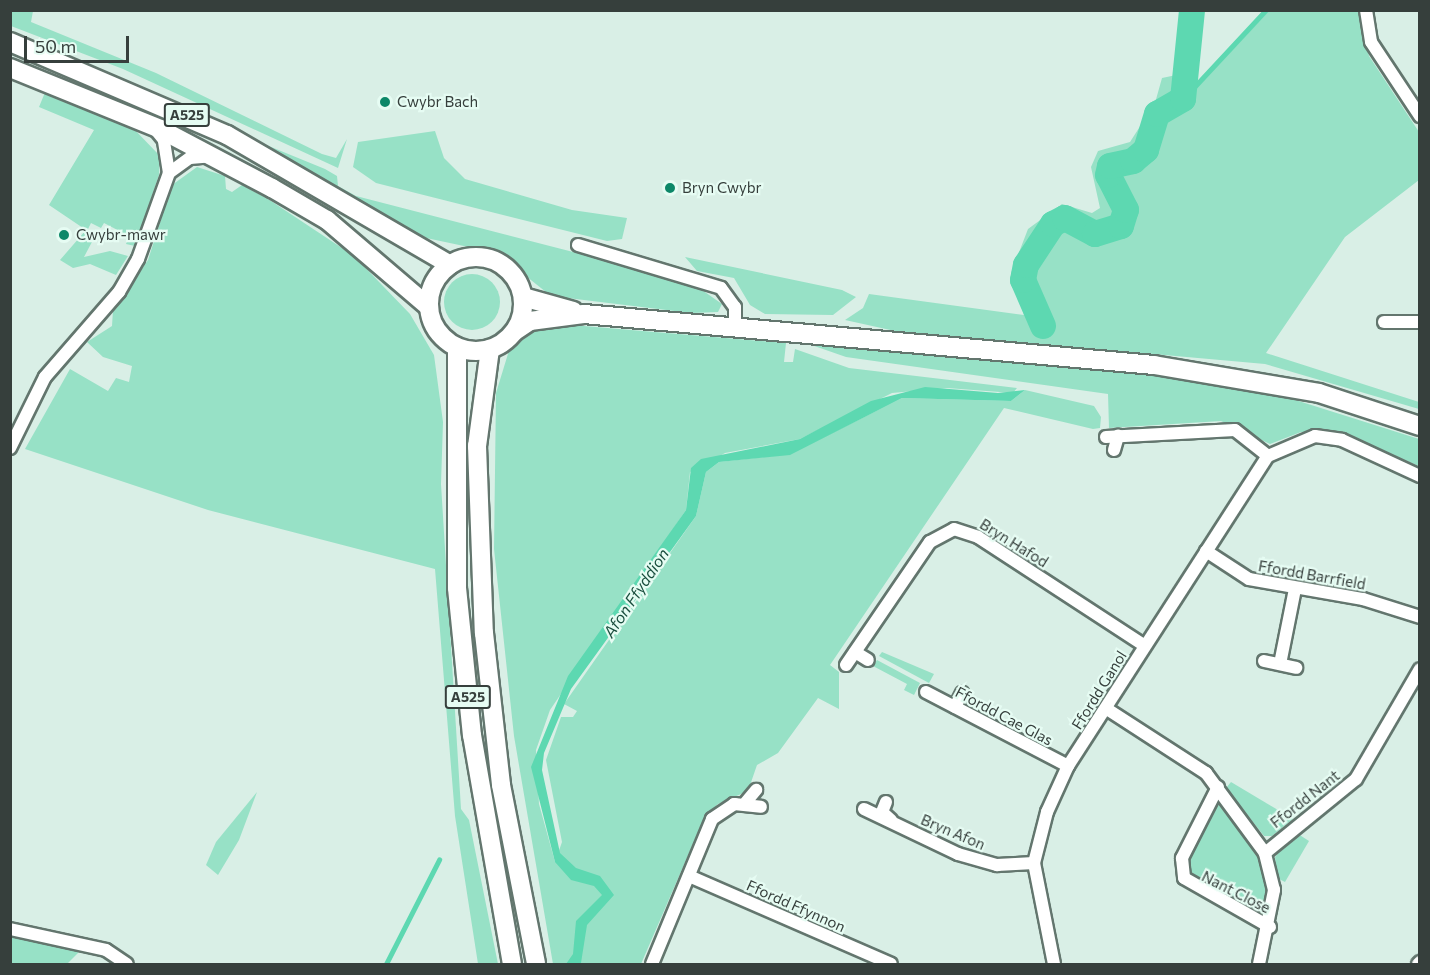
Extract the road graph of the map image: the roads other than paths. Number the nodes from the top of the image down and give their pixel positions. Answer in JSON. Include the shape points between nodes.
{"nodes":[{"id":1,"x":1366,"y":10,"type":"edge"},
{"id":2,"x":10,"y":42,"type":"edge"},
{"id":3,"x":10,"y":68,"type":"edge"},
{"id":4,"x":1419,"y":116,"type":"edge"},
{"id":5,"x":152,"y":125,"type":"junction"},
{"id":6,"x":213,"y":156,"type":"junction"},
{"id":7,"x":169,"y":173,"type":"junction"},
{"id":8,"x":578,"y":245,"type":"dead end"},
{"id":9,"x":450,"y":265,"type":"junction"},
{"id":10,"x":523,"y":297,"type":"junction"},
{"id":11,"x":429,"y":307,"type":"junction"},
{"id":12,"x":584,"y":315,"type":"junction"},
{"id":13,"x":1384,"y":322,"type":"dead end"},
{"id":14,"x":1419,"y":322,"type":"edge"},
{"id":15,"x":735,"y":327,"type":"junction"},
{"id":16,"x":515,"y":331,"type":"junction"},
{"id":17,"x":457,"y":347,"type":"junction"},
{"id":18,"x":490,"y":349,"type":"junction"},
{"id":19,"x":1419,"y":426,"type":"edge"},
{"id":20,"x":10,"y":448,"type":"edge"},
{"id":21,"x":1114,"y":450,"type":"dead end"},
{"id":22,"x":1268,"y":456,"type":"junction"},
{"id":23,"x":1419,"y":476,"type":"edge"},
{"id":24,"x":1206,"y":551,"type":"junction"},
{"id":25,"x":1295,"y":589,"type":"junction"},
{"id":26,"x":1419,"y":617,"type":"edge"},
{"id":27,"x":1145,"y":646,"type":"junction"},
{"id":28,"x":855,"y":652,"type":"junction"},
{"id":29,"x":868,"y":660,"type":"dead end"},
{"id":30,"x":1264,"y":661,"type":"dead end"},
{"id":31,"x":1280,"y":664,"type":"junction"},
{"id":32,"x":846,"y":665,"type":"dead end"},
{"id":33,"x":1296,"y":668,"type":"dead end"},
{"id":34,"x":1419,"y":669,"type":"edge"},
{"id":35,"x":926,"y":692,"type":"dead end"},
{"id":36,"x":962,"y":693,"type":"dead end"},
{"id":37,"x":956,"y":706,"type":"junction"},
{"id":38,"x":1107,"y":709,"type":"junction"},
{"id":39,"x":1068,"y":766,"type":"junction"},
{"id":40,"x":1218,"y":788,"type":"junction"},
{"id":41,"x":756,"y":790,"type":"dead end"},
{"id":42,"x":746,"y":802,"type":"junction"},
{"id":43,"x":886,"y":802,"type":"dead end"},
{"id":44,"x":761,"y":807,"type":"dead end"},
{"id":45,"x":864,"y":809,"type":"dead end"},
{"id":46,"x":894,"y":823,"type":"junction"},
{"id":47,"x":1264,"y":853,"type":"junction"},
{"id":48,"x":1034,"y":863,"type":"junction"},
{"id":49,"x":689,"y":876,"type":"junction"},
{"id":50,"x":1270,"y":927,"type":"junction"},
{"id":51,"x":10,"y":929,"type":"edge"},
{"id":52,"x":127,"y":964,"type":"edge"},
{"id":53,"x":512,"y":964,"type":"edge"},
{"id":54,"x":536,"y":964,"type":"edge"},
{"id":55,"x":652,"y":964,"type":"edge"},
{"id":56,"x":891,"y":964,"type":"edge"},
{"id":57,"x":1054,"y":964,"type":"edge"},
{"id":58,"x":1259,"y":964,"type":"edge"}],
"edges":[{"from":1,"to":4,"type":"street","via":[[1371,42]]},
{"from":2,"to":9,"type":"main road","number":"A525","via":[[227,135]]},
{"from":3,"to":5,"type":"main road","number":"A525"},
{"from":5,"to":6,"type":"main road","number":"A525"},
{"from":5,"to":7,"type":"street","via":[[164,140]]},
{"from":6,"to":7,"type":"street","via":[[190,158]]},
{"from":6,"to":11,"type":"main road","number":"A525","via":[[327,220]]},
{"from":7,"to":20,"type":"street","via":[[138,259],[119,292],[45,376]]},
{"from":8,"to":15,"type":"street","via":[[721,288],[735,307]]},
{"from":9,"to":10,"type":"main road","via":[[487,258],[502,264]]},
{"from":9,"to":11,"type":"main road","via":[[431,290]]},
{"from":10,"to":12,"type":"main road"},
{"from":10,"to":16,"type":"main road"},
{"from":11,"to":17,"type":"main road","via":[[436,328]]},
{"from":12,"to":15,"type":"main road"},
{"from":12,"to":16,"type":"main road","via":[[530,321]]},
{"from":13,"to":14,"type":"street"},
{"from":15,"to":19,"type":"main road","via":[[1246,378],[1319,393]]},
{"from":16,"to":18,"type":"main road"},
{"from":17,"to":18,"type":"main road"},
{"from":17,"to":53,"type":"main road","number":"A525","via":[[457,588],[472,735]]},
{"from":18,"to":54,"type":"main road","number":"A525","via":[[477,446],[484,633],[501,785]]},
{"from":21,"to":22,"type":"street","via":[[1112,436],[1235,430]]},
{"from":22,"to":23,"type":"street","via":[[1315,436],[1342,440]]},
{"from":22,"to":24,"type":"street","name":"Ffordd Ganol"},
{"from":24,"to":25,"type":"street","name":"Ffordd Barrfield","via":[[1249,579]]},
{"from":24,"to":27,"type":"street","name":"Ffordd Ganol"},
{"from":25,"to":26,"type":"street","name":"Ffordd Barrfield","via":[[1363,598]]},
{"from":25,"to":31,"type":"street"},
{"from":27,"to":28,"type":"street","name":"Bryn Hafod","via":[[998,550],[954,529],[930,542]]},
{"from":27,"to":38,"type":"street","name":"Ffordd Ganol"},
{"from":28,"to":29,"type":"street"},
{"from":28,"to":32,"type":"street","name":"Bryn Hafod"},
{"from":30,"to":31,"type":"street"},
{"from":31,"to":33,"type":"street"},
{"from":34,"to":47,"type":"street","name":"Ffordd Nant","via":[[1356,778]]},
{"from":35,"to":37,"type":"street","name":"Ffordd Cae Glas"},
{"from":36,"to":37,"type":"street"},
{"from":37,"to":39,"type":"street","name":"Ffordd Cae Glas"},
{"from":38,"to":39,"type":"street","name":"Ffordd Ganol"},
{"from":38,"to":40,"type":"street","via":[[1191,762]]},
{"from":39,"to":48,"type":"street","name":"Ffordd Ganol","via":[[1047,812]]},
{"from":40,"to":47,"type":"street"},
{"from":40,"to":50,"type":"street","name":"Nant Close","via":[[1182,858],[1184,878]]},
{"from":41,"to":42,"type":"street"},
{"from":42,"to":44,"type":"street"},
{"from":42,"to":49,"type":"street","via":[[712,819]]},
{"from":43,"to":46,"type":"street","via":[[882,812]]},
{"from":45,"to":46,"type":"street","name":"Bryn Afon"},
{"from":46,"to":48,"type":"street","name":"Bryn Afon","via":[[997,865]]},
{"from":47,"to":50,"type":"street","via":[[1274,890]]},
{"from":48,"to":57,"type":"street","name":"Ffordd Ganol"},
{"from":49,"to":55,"type":"street"},
{"from":49,"to":56,"type":"street","name":"Ffordd Ffynnon"},
{"from":50,"to":58,"type":"street"},
{"from":51,"to":52,"type":"street","via":[[106,950]]}]}
